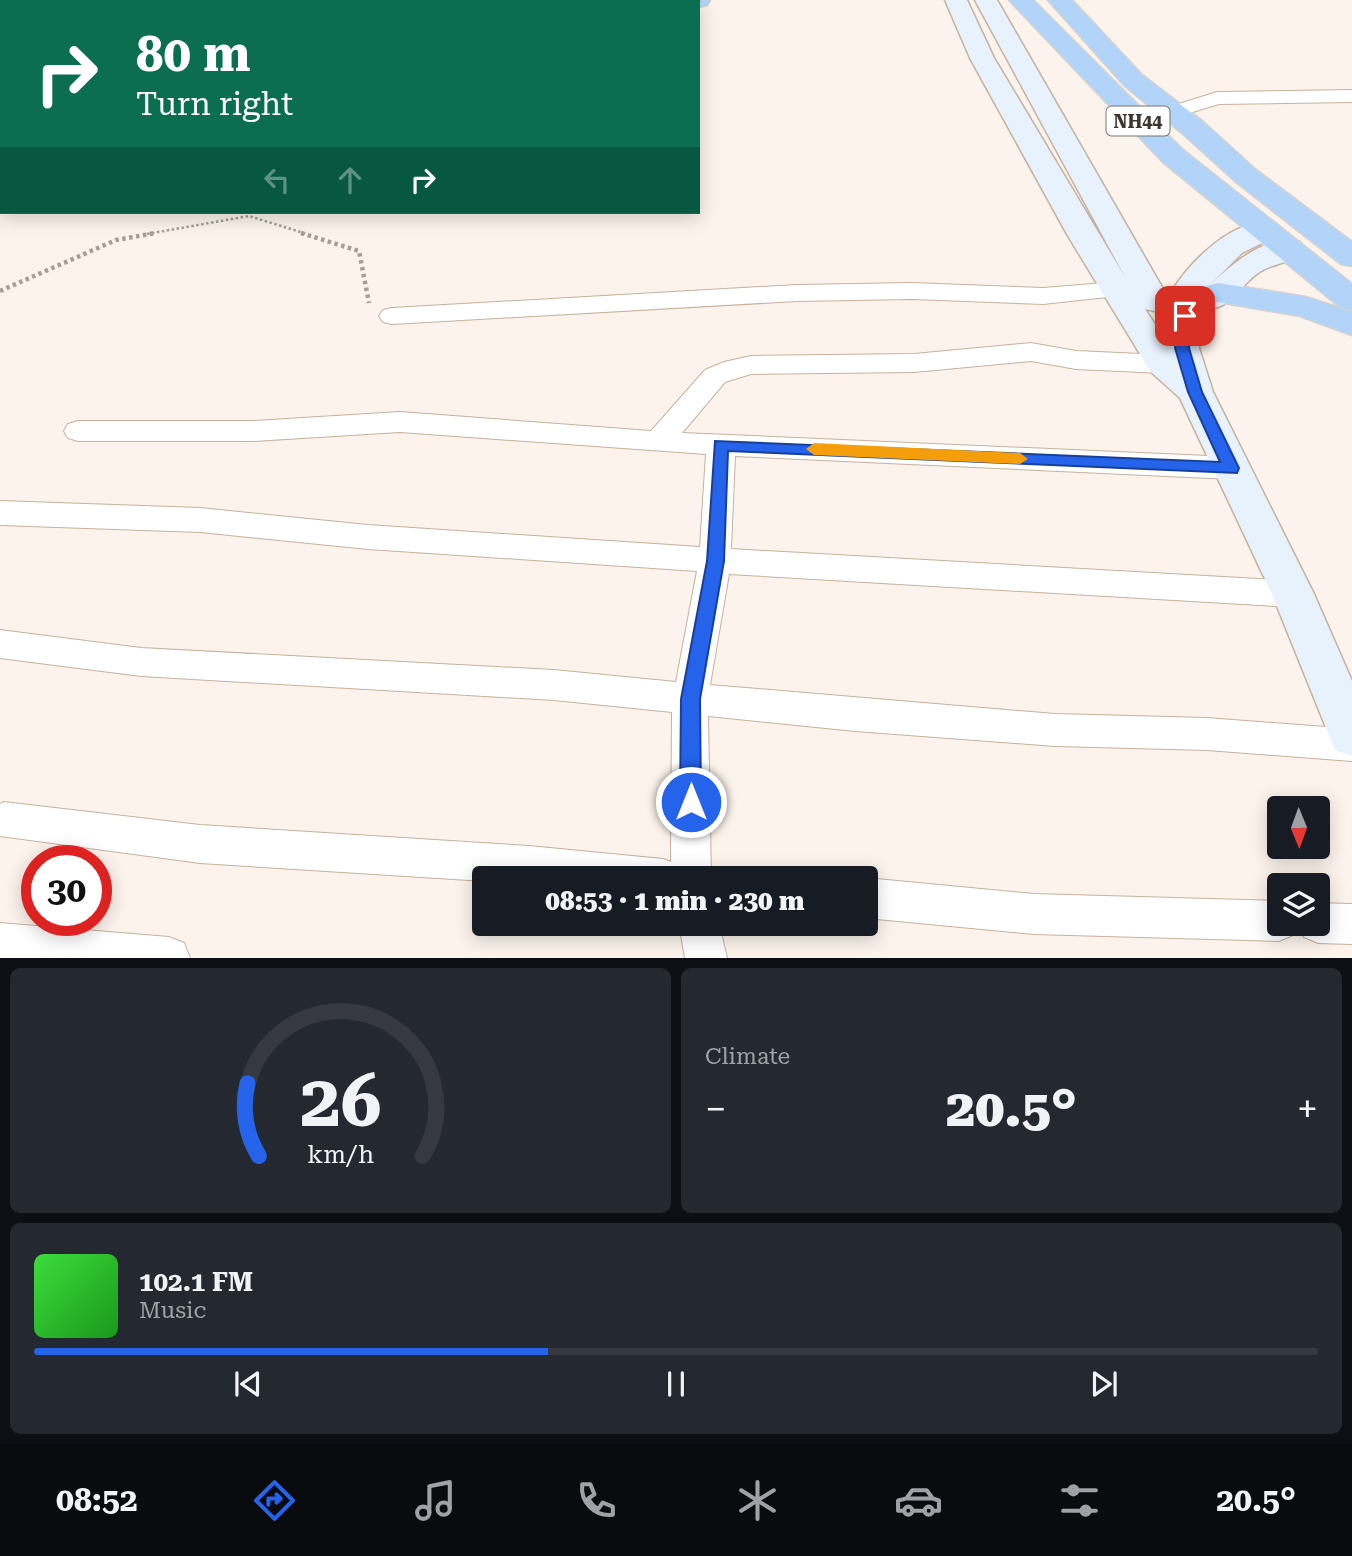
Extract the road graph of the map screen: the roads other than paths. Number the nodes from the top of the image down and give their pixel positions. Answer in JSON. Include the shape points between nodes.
{"nodes":[{"id":1,"x":956,"y":0,"type":"edge"},
{"id":2,"x":986,"y":0,"type":"edge"},
{"id":3,"x":1020,"y":0,"type":"edge"},
{"id":4,"x":1059,"y":0,"type":"edge"},
{"id":5,"x":1352,"y":96,"type":"edge"},
{"id":6,"x":1173,"y":112,"type":"junction"},
{"id":7,"x":1277,"y":239,"type":"junction"},
{"id":8,"x":1352,"y":257,"type":"edge"},
{"id":9,"x":1116,"y":290,"type":"junction"},
{"id":10,"x":1207,"y":296,"type":"junction"},
{"id":11,"x":1352,"y":300,"type":"edge"},
{"id":12,"x":392,"y":316,"type":"road end"},
{"id":13,"x":1352,"y":324,"type":"edge"},
{"id":14,"x":1173,"y":356,"type":"junction"},
{"id":15,"x":78,"y":431,"type":"dead end"},
{"id":16,"x":658,"y":442,"type":"junction"},
{"id":17,"x":721,"y":445,"type":"junction"},
{"id":18,"x":1231,"y":468,"type":"junction"},
{"id":19,"x":0,"y":513,"type":"edge"},
{"id":20,"x":715,"y":561,"type":"junction"},
{"id":21,"x":1293,"y":594,"type":"junction"},
{"id":22,"x":0,"y":644,"type":"edge"},
{"id":23,"x":690,"y":699,"type":"junction"},
{"id":24,"x":1352,"y":735,"type":"edge"},
{"id":25,"x":1352,"y":745,"type":"edge"},
{"id":26,"x":4,"y":820,"type":"dead end"},
{"id":27,"x":537,"y":866,"type":"edge"},
{"id":28,"x":691,"y":866,"type":"edge"},
{"id":29,"x":878,"y":899,"type":"edge"},
{"id":30,"x":1267,"y":921,"type":"edge"},
{"id":31,"x":1330,"y":923,"type":"edge"},
{"id":32,"x":1352,"y":923,"type":"edge"},
{"id":33,"x":702,"y":936,"type":"edge"},
{"id":34,"x":0,"y":944,"type":"edge"},
{"id":35,"x":169,"y":957,"type":"edge"},
{"id":36,"x":706,"y":957,"type":"edge"}],
"edges":[{"from":1,"to":9,"type":"main road","via":[[982,58]]},
{"from":2,"to":14,"type":"main road","via":[[1128,258]]},
{"from":3,"to":7,"type":"highway","number":"NH44","via":[[1173,156]]},
{"from":4,"to":6,"type":"highway","number":"NH44","via":[[1133,80]]},
{"from":5,"to":6,"type":"street","via":[[1217,98]]},
{"from":6,"to":8,"type":"highway","number":"NH44","via":[[1246,176]]},
{"from":7,"to":10,"type":"main road"},
{"from":7,"to":11,"type":"highway","number":"NH44"},
{"from":9,"to":12,"type":"street","via":[[1043,296],[797,293]]},
{"from":9,"to":14,"type":"main road"},
{"from":10,"to":13,"type":"highway","via":[[1306,307]]},
{"from":10,"to":14,"type":"main road","via":[[1185,316]]},
{"from":14,"to":16,"type":"street","via":[[1076,360],[1031,352],[914,363],[751,365],[715,376]]},
{"from":14,"to":18,"type":"main road"},
{"from":15,"to":16,"type":"street","via":[[254,431],[400,422]]},
{"from":16,"to":17,"type":"street"},
{"from":17,"to":18,"type":"street"},
{"from":17,"to":20,"type":"street"},
{"from":18,"to":21,"type":"main road"},
{"from":19,"to":20,"type":"street","via":[[200,520],[368,537]]},
{"from":20,"to":21,"type":"street"},
{"from":20,"to":23,"type":"street"},
{"from":21,"to":24,"type":"main road"},
{"from":22,"to":23,"type":"street","via":[[141,662],[554,685]]},
{"from":23,"to":25,"type":"street","via":[[1055,730],[1207,734]]},
{"from":23,"to":28,"type":"street"},
{"from":26,"to":27,"type":"street","via":[[200,844]]},
{"from":29,"to":30,"type":"street","via":[[1034,914]]},
{"from":31,"to":32,"type":"street"},
{"from":33,"to":36,"type":"street"},
{"from":34,"to":35,"type":"street"}]}
